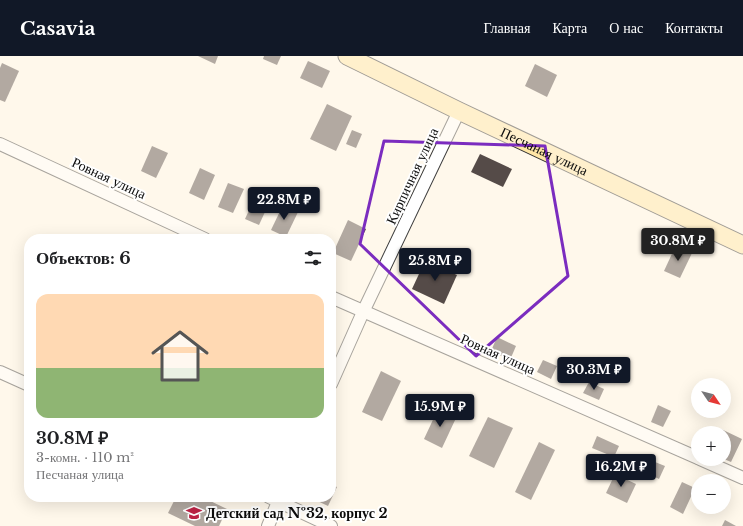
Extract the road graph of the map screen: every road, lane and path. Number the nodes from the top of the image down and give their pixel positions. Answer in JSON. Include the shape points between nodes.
{"nodes":[{"id":1,"x":347,"y":56,"type":"edge"},
{"id":2,"x":459,"y":111,"type":"junction"},
{"id":3,"x":0,"y":144,"type":"edge"},
{"id":4,"x":195,"y":234,"type":"edge"},
{"id":5,"x":743,"y":245,"type":"edge"},
{"id":6,"x":336,"y":299,"type":"edge"},
{"id":7,"x":364,"y":312,"type":"junction"},
{"id":8,"x":0,"y":372,"type":"edge"},
{"id":9,"x":336,"y":373,"type":"edge"},
{"id":10,"x":24,"y":383,"type":"edge"},
{"id":11,"x":691,"y":455,"type":"edge"},
{"id":12,"x":717,"y":466,"type":"edge"},
{"id":13,"x":743,"y":478,"type":"edge"},
{"id":14,"x":275,"y":502,"type":"edge"},
{"id":15,"x":282,"y":502,"type":"edge"},
{"id":16,"x":268,"y":526,"type":"edge"},
{"id":17,"x":331,"y":526,"type":"edge"}],
"edges":[{"from":1,"to":2,"type":"street","name":"Песчаная улица"},
{"from":2,"to":5,"type":"street","name":"Песчаная улица"},
{"from":2,"to":7,"type":"street","name":"Кирпичная улица"},
{"from":3,"to":4,"type":"street","name":"Ровная улица"},
{"from":6,"to":7,"type":"street","name":"Ровная улица"},
{"from":7,"to":9,"type":"street","name":"Кирпичная улица"},
{"from":7,"to":11,"type":"street","name":"Ровная улица"},
{"from":8,"to":10,"type":"street"},
{"from":12,"to":13,"type":"street","name":"Ровная улица"},
{"from":14,"to":16,"type":"street"},
{"from":15,"to":17,"type":"street"}]}
